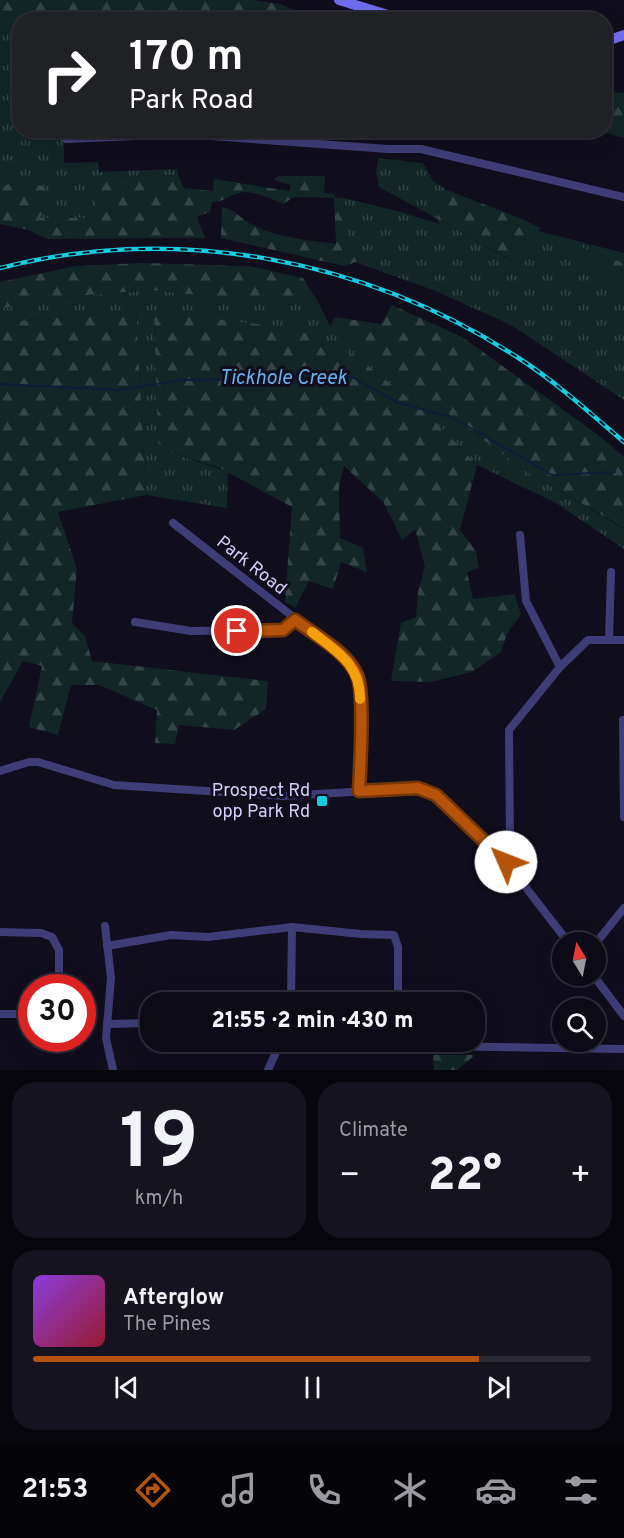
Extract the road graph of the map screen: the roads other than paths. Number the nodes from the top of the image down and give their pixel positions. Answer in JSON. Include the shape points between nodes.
{"nodes":[{"id":1,"x":339,"y":0,"type":"edge"},
{"id":2,"x":378,"y":12,"type":"edge"},
{"id":3,"x":89,"y":138,"type":"edge"},
{"id":4,"x":234,"y":138,"type":"edge"},
{"id":5,"x":66,"y":139,"type":"dead end"},
{"id":6,"x":624,"y":196,"type":"edge"},
{"id":7,"x":173,"y":523,"type":"dead end"},
{"id":8,"x":520,"y":535,"type":"dead end"},
{"id":9,"x":611,"y":572,"type":"dead end"},
{"id":10,"x":295,"y":620,"type":"junction"},
{"id":11,"x":135,"y":622,"type":"dead end"},
{"id":12,"x":609,"y":640,"type":"junction"},
{"id":13,"x":624,"y":640,"type":"edge"},
{"id":14,"x":560,"y":667,"type":"junction"},
{"id":15,"x":623,"y":720,"type":"edge"},
{"id":16,"x":0,"y":771,"type":"edge"},
{"id":17,"x":359,"y":791,"type":"junction"},
{"id":18,"x":624,"y":817,"type":"edge"},
{"id":19,"x":506,"y":862,"type":"junction"},
{"id":20,"x":624,"y":908,"type":"edge"},
{"id":21,"x":105,"y":926,"type":"dead end"},
{"id":22,"x":292,"y":927,"type":"junction"},
{"id":23,"x":560,"y":932,"type":"edge"},
{"id":24,"x":605,"y":932,"type":"edge"},
{"id":25,"x":0,"y":933,"type":"edge"},
{"id":26,"x":107,"y":946,"type":"junction"},
{"id":27,"x":59,"y":974,"type":"edge"},
{"id":28,"x":601,"y":986,"type":"edge"},
{"id":29,"x":291,"y":992,"type":"edge"},
{"id":30,"x":398,"y":992,"type":"edge"},
{"id":31,"x":0,"y":1014,"type":"edge"},
{"id":32,"x":18,"y":1014,"type":"edge"},
{"id":33,"x":624,"y":1016,"type":"edge"},
{"id":34,"x":140,"y":1023,"type":"edge"},
{"id":35,"x":107,"y":1024,"type":"junction"},
{"id":36,"x":485,"y":1047,"type":"edge"},
{"id":37,"x":624,"y":1049,"type":"edge"},
{"id":38,"x":275,"y":1052,"type":"edge"},
{"id":39,"x":113,"y":1070,"type":"edge"},
{"id":40,"x":268,"y":1070,"type":"edge"}],
"edges":[{"from":1,"to":2,"type":"main road"},
{"from":3,"to":5,"type":"street"},
{"from":4,"to":6,"type":"street","via":[[421,149]]},
{"from":7,"to":10,"type":"street","name":"Park Road"},
{"from":8,"to":14,"type":"street","via":[[526,601]]},
{"from":9,"to":12,"type":"street"},
{"from":10,"to":11,"type":"street","via":[[283,630],[191,631]]},
{"from":10,"to":17,"type":"street","name":"Park Road","via":[[342,655],[357,675]]},
{"from":12,"to":13,"type":"street"},
{"from":12,"to":14,"type":"street","via":[[588,640]]},
{"from":14,"to":19,"type":"street","via":[[509,730],[510,842]]},
{"from":15,"to":18,"type":"street"},
{"from":16,"to":17,"type":"street","via":[[38,762],[114,785],[284,796]]},
{"from":17,"to":19,"type":"street","via":[[418,788],[436,795]]},
{"from":19,"to":23,"type":"street"},
{"from":20,"to":24,"type":"street"},
{"from":21,"to":26,"type":"street"},
{"from":22,"to":26,"type":"street","via":[[208,937],[171,934]]},
{"from":22,"to":29,"type":"street"},
{"from":22,"to":30,"type":"street","via":[[396,937]]},
{"from":25,"to":27,"type":"street","via":[[41,933],[52,937],[59,950]]},
{"from":26,"to":35,"type":"street","via":[[111,978]]},
{"from":28,"to":33,"type":"street"},
{"from":31,"to":32,"type":"street"},
{"from":34,"to":35,"type":"street"},
{"from":35,"to":39,"type":"street"},
{"from":36,"to":37,"type":"street"},
{"from":38,"to":40,"type":"street"}]}
